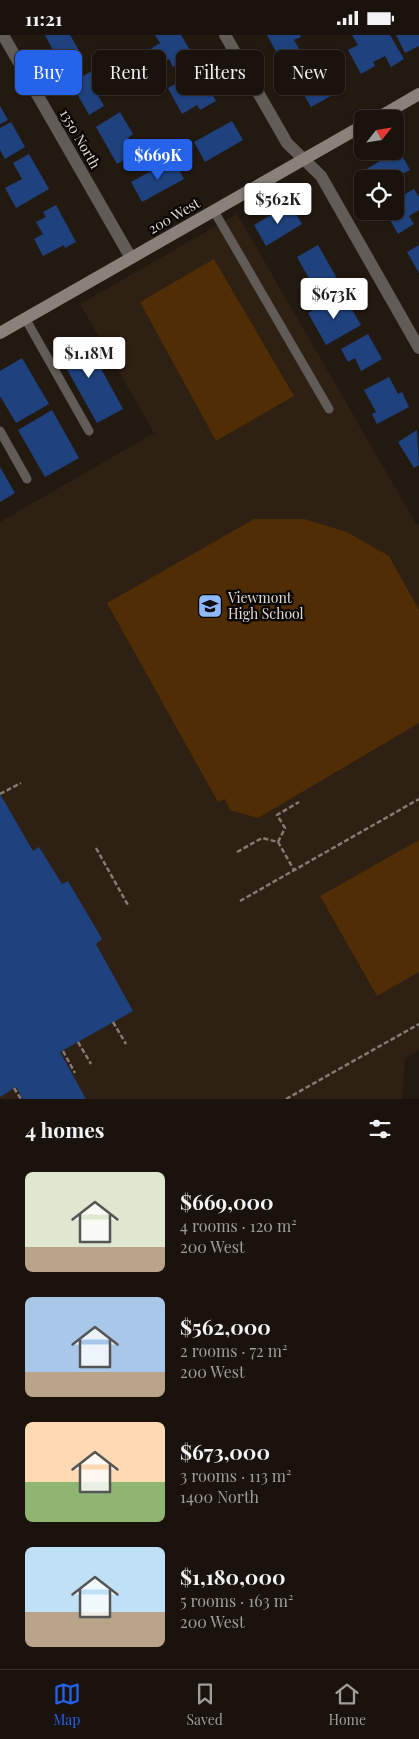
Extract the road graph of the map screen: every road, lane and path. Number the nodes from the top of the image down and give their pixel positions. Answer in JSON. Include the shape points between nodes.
{"nodes":[{"id":1,"x":3,"y":35,"type":"edge"},
{"id":2,"x":225,"y":35,"type":"edge"},
{"id":3,"x":419,"y":94,"type":"edge"},
{"id":4,"x":391,"y":110,"type":"edge"},
{"id":5,"x":354,"y":131,"type":"edge"},
{"id":6,"x":302,"y":160,"type":"junction"},
{"id":7,"x":214,"y":211,"type":"junction"},
{"id":8,"x":131,"y":258,"type":"junction"},
{"id":9,"x":25,"y":318,"type":"junction"},
{"id":10,"x":0,"y":333,"type":"edge"},
{"id":11,"x":419,"y":347,"type":"edge"},
{"id":12,"x":329,"y":409,"type":"dead end"},
{"id":13,"x":0,"y":431,"type":"edge"},
{"id":14,"x":89,"y":431,"type":"dead end"},
{"id":15,"x":27,"y":479,"type":"dead end"},
{"id":16,"x":20,"y":783,"type":"dead end"},
{"id":17,"x":0,"y":794,"type":"edge"},
{"id":18,"x":419,"y":799,"type":"edge"},
{"id":19,"x":299,"y":802,"type":"dead end"},
{"id":20,"x":278,"y":842,"type":"junction"},
{"id":21,"x":96,"y":848,"type":"dead end"},
{"id":22,"x":237,"y":853,"type":"dead end"},
{"id":23,"x":294,"y":870,"type":"junction"},
{"id":24,"x":240,"y":901,"type":"dead end"},
{"id":25,"x":129,"y":907,"type":"dead end"},
{"id":26,"x":113,"y":1022,"type":"dead end"},
{"id":27,"x":419,"y":1024,"type":"edge"},
{"id":28,"x":78,"y":1042,"type":"dead end"},
{"id":29,"x":126,"y":1044,"type":"dead end"},
{"id":30,"x":63,"y":1051,"type":"dead end"},
{"id":31,"x":91,"y":1064,"type":"dead end"},
{"id":32,"x":75,"y":1073,"type":"dead end"},
{"id":33,"x":14,"y":1088,"type":"dead end"},
{"id":34,"x":21,"y":1099,"type":"edge"},
{"id":35,"x":286,"y":1099,"type":"edge"}],
"edges":[{"from":1,"to":8,"type":"street","name":"1350 North"},
{"from":2,"to":6,"type":"street","via":[[287,143]]},
{"from":3,"to":4,"type":"main road"},
{"from":5,"to":6,"type":"main road","name":"200 West"},
{"from":6,"to":7,"type":"main road","name":"200 West"},
{"from":6,"to":11,"type":"street","via":[[321,176]]},
{"from":7,"to":8,"type":"main road","name":"200 West"},
{"from":7,"to":12,"type":"lane"},
{"from":8,"to":9,"type":"main road","name":"200 West"},
{"from":9,"to":10,"type":"main road","name":"200 West"},
{"from":9,"to":14,"type":"lane"},
{"from":13,"to":15,"type":"lane"},
{"from":16,"to":17,"type":"path"},
{"from":18,"to":23,"type":"path"},
{"from":19,"to":20,"type":"path","via":[[277,815],[285,828]]},
{"from":20,"to":22,"type":"path","via":[[262,838]]},
{"from":20,"to":23,"type":"path"},
{"from":21,"to":25,"type":"path"},
{"from":23,"to":24,"type":"path"},
{"from":26,"to":29,"type":"path"},
{"from":27,"to":35,"type":"path"},
{"from":28,"to":31,"type":"path"},
{"from":30,"to":32,"type":"path"},
{"from":33,"to":34,"type":"path"}]}
